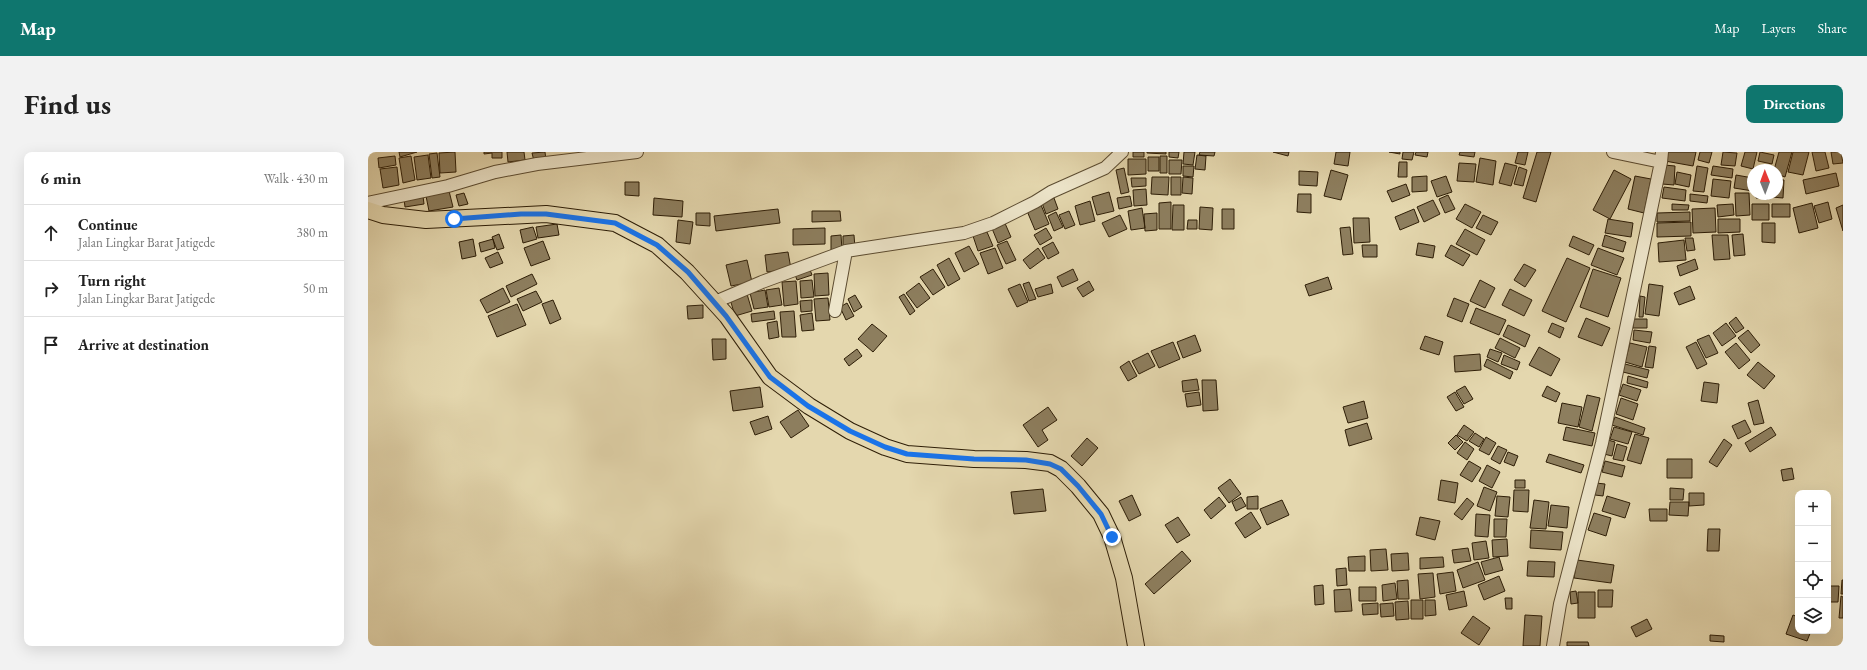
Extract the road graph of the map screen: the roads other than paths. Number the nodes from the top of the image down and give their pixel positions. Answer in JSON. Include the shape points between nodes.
{"nodes":[{"id":1,"x":638,"y":152,"type":"edge"},
{"id":2,"x":1122,"y":152,"type":"edge"},
{"id":3,"x":1614,"y":152,"type":"edge"},
{"id":4,"x":1661,"y":157,"type":"edge"},
{"id":5,"x":368,"y":203,"type":"edge"},
{"id":6,"x":368,"y":210,"type":"edge"},
{"id":7,"x":846,"y":251,"type":"junction"},
{"id":8,"x":715,"y":302,"type":"junction"},
{"id":9,"x":835,"y":310,"type":"dead end"},
{"id":10,"x":1136,"y":646,"type":"edge"},
{"id":11,"x":1553,"y":646,"type":"edge"}],
"edges":[{"from":1,"to":5,"type":"street","via":[[495,172],[418,193]]},
{"from":2,"to":7,"type":"street","via":[[1105,168],[1051,192],[1006,217],[964,233]]},
{"from":3,"to":4,"type":"street"},
{"from":4,"to":11,"type":"street","via":[[1602,443],[1560,604]]},
{"from":6,"to":8,"type":"main road","via":[[383,215],[426,220],[546,214],[615,223],[657,245],[688,272]]},
{"from":7,"to":8,"type":"street"},
{"from":7,"to":9,"type":"street"},
{"from":8,"to":10,"type":"main road","via":[[770,377],[803,402],[850,431],[907,454],[959,459],[1026,460],[1050,464],[1061,469],[1101,514],[1112,537],[1124,578]]}]}
